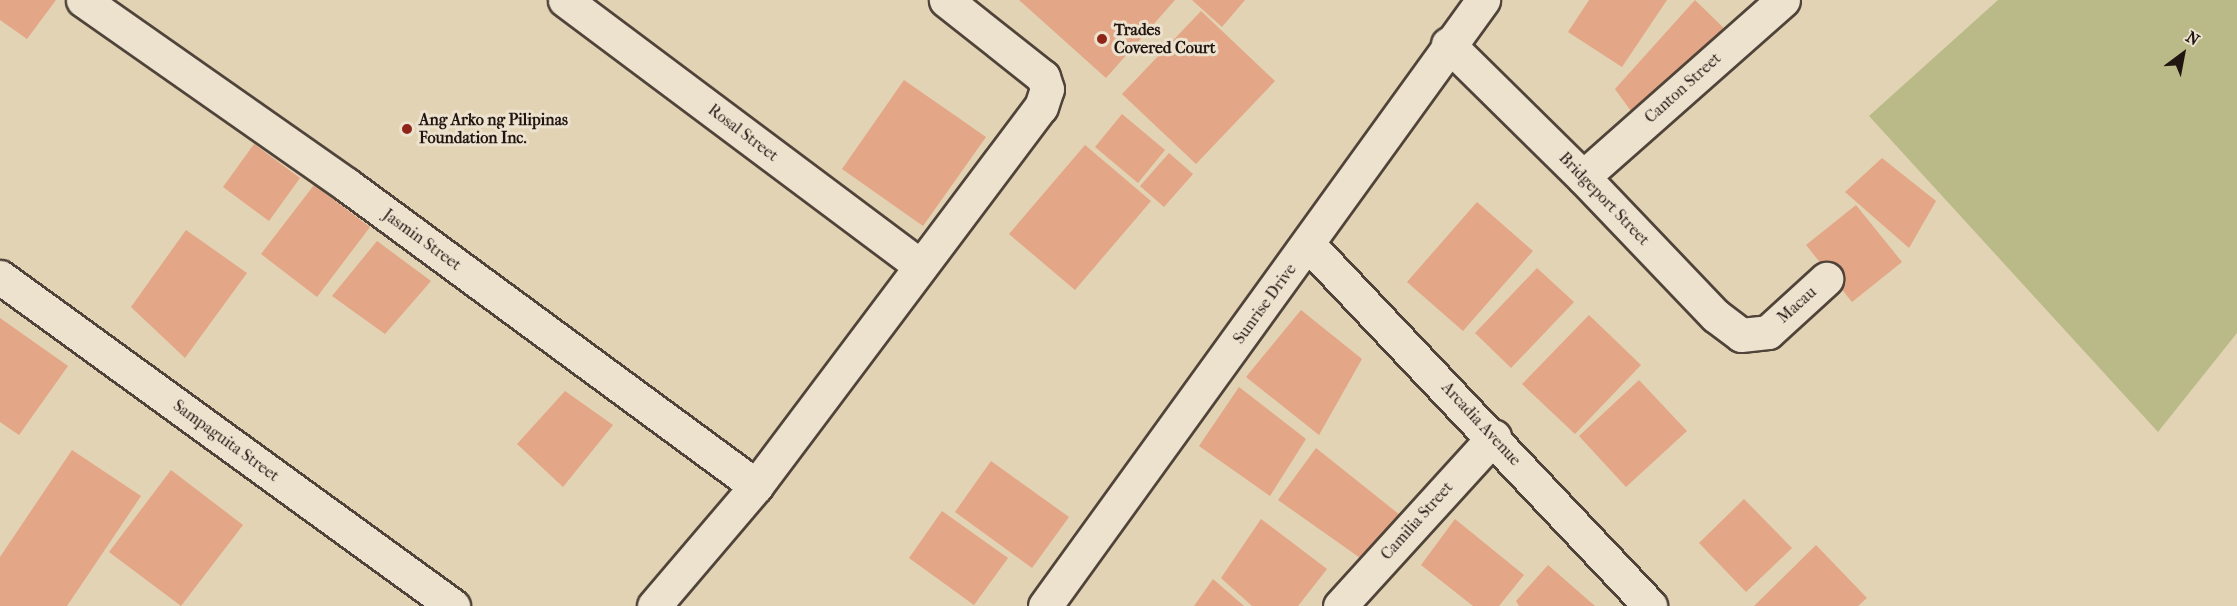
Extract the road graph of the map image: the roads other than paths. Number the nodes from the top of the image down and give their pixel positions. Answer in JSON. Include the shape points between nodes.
{"nodes":[{"id":1,"x":83,"y":0,"type":"edge"},
{"id":2,"x":565,"y":0,"type":"edge"},
{"id":3,"x":946,"y":0,"type":"edge"},
{"id":4,"x":1483,"y":0,"type":"edge"},
{"id":5,"x":1783,"y":0,"type":"edge"},
{"id":6,"x":1448,"y":44,"type":"junction"},
{"id":7,"x":1583,"y":177,"type":"junction"},
{"id":8,"x":1308,"y":244,"type":"junction"},
{"id":9,"x":921,"y":266,"type":"junction"},
{"id":10,"x":0,"y":277,"type":"edge"},
{"id":11,"x":1826,"y":279,"type":"dead end"},
{"id":12,"x":1768,"y":332,"type":"joint"},
{"id":13,"x":1494,"y":437,"type":"junction"},
{"id":14,"x":756,"y":486,"type":"junction"},
{"id":15,"x":453,"y":606,"type":"edge"},
{"id":16,"x":654,"y":606,"type":"edge"},
{"id":17,"x":1046,"y":606,"type":"edge"},
{"id":18,"x":1340,"y":606,"type":"edge"},
{"id":19,"x":1650,"y":606,"type":"edge"}],
"edges":[{"from":1,"to":14,"type":"street","name":"Jasmin Street","via":[[347,185]]},
{"from":2,"to":9,"type":"street","name":"Rosal Street"},
{"from":3,"to":9,"type":"street","via":[[1043,78],[1047,89],[1036,115]]},
{"from":4,"to":6,"type":"street","name":"Sunrise Drive"},
{"from":5,"to":7,"type":"street","name":"Canton Street"},
{"from":6,"to":7,"type":"street","name":"Bridgeport Street"},
{"from":6,"to":8,"type":"street","name":"Sunrise Drive"},
{"from":7,"to":12,"type":"street","name":"Bridgeport Street","via":[[1716,316],[1741,334]]},
{"from":8,"to":13,"type":"street","name":"Arcadia Avenue"},
{"from":8,"to":17,"type":"street","name":"Sunrise Drive"},
{"from":9,"to":14,"type":"street"},
{"from":10,"to":15,"type":"street","name":"Sampaguita Street"},
{"from":11,"to":12,"type":"street","name":"Macau"},
{"from":13,"to":18,"type":"street","name":"Camilia Street"},
{"from":13,"to":19,"type":"street","name":"Arcadia Avenue"},
{"from":14,"to":16,"type":"street"}]}
